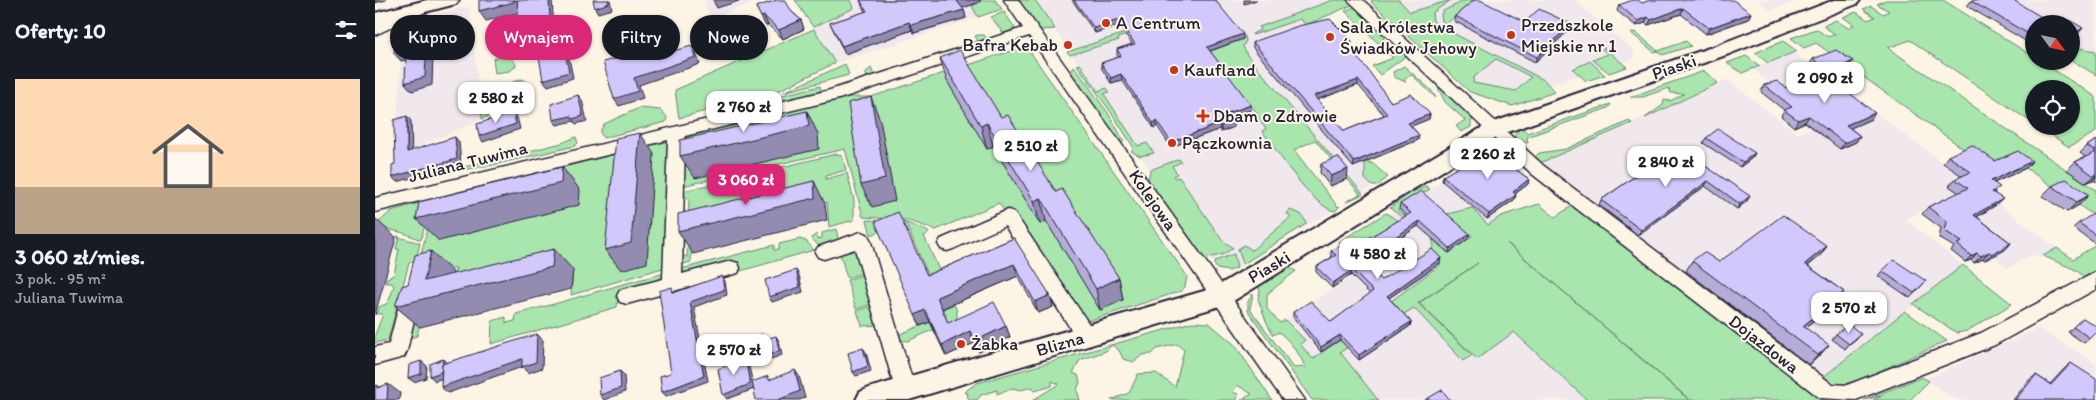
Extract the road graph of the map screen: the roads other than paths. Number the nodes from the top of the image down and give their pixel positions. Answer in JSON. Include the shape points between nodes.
{"nodes":[{"id":1,"x":449,"y":0,"type":"edge"},
{"id":2,"x":1011,"y":0,"type":"edge"},
{"id":3,"x":1355,"y":0,"type":"edge"},
{"id":4,"x":1851,"y":0,"type":"edge"},
{"id":5,"x":428,"y":5,"type":"junction"},
{"id":6,"x":375,"y":19,"type":"edge"},
{"id":7,"x":375,"y":30,"type":"edge"},
{"id":8,"x":1032,"y":30,"type":"junction"},
{"id":9,"x":1495,"y":129,"type":"junction"},
{"id":10,"x":677,"y":132,"type":"junction"},
{"id":11,"x":375,"y":205,"type":"edge"},
{"id":12,"x":947,"y":244,"type":"dead end"},
{"id":13,"x":824,"y":252,"type":"dead end"},
{"id":14,"x":731,"y":268,"type":"dead end"},
{"id":15,"x":415,"y":274,"type":"edge"},
{"id":16,"x":2096,"y":280,"type":"edge"},
{"id":17,"x":672,"y":284,"type":"junction"},
{"id":18,"x":627,"y":296,"type":"dead end"},
{"id":19,"x":1221,"y":296,"type":"junction"},
{"id":20,"x":1086,"y":336,"type":"junction"},
{"id":21,"x":375,"y":356,"type":"edge"},
{"id":22,"x":905,"y":390,"type":"junction"},
{"id":23,"x":869,"y":400,"type":"edge"},
{"id":24,"x":1295,"y":400,"type":"edge"}],
"edges":[{"from":1,"to":5,"type":"street"},
{"from":2,"to":8,"type":"street","name":"Kolejowa"},
{"from":3,"to":9,"type":"street"},
{"from":4,"to":9,"type":"street","name":"Piaski","via":[[1722,50]]},
{"from":5,"to":6,"type":"street"},
{"from":5,"to":7,"type":"street"},
{"from":8,"to":10,"type":"street","name":"Juliana Tuwima","via":[[833,95]]},
{"from":8,"to":19,"type":"street","name":"Kolejowa"},
{"from":9,"to":16,"type":"street","name":"Dojazdowa","via":[[1539,170],[1820,388],[1834,394],[1848,394],[1988,340]]},
{"from":9,"to":19,"type":"street","name":"Piaski"},
{"from":10,"to":11,"type":"street","name":"Juliana Tuwima"},
{"from":10,"to":17,"type":"street"},
{"from":12,"to":20,"type":"street","via":[[1008,217]]},
{"from":13,"to":22,"type":"street","via":[[861,240]]},
{"from":14,"to":17,"type":"street"},
{"from":15,"to":21,"type":"street","via":[[397,350]]},
{"from":17,"to":18,"type":"street"},
{"from":19,"to":20,"type":"street","name":"Blizna"},
{"from":19,"to":24,"type":"street","name":"Kolejowa"},
{"from":20,"to":22,"type":"street","name":"Blizna"},
{"from":22,"to":23,"type":"street","name":"Blizna"}]}
